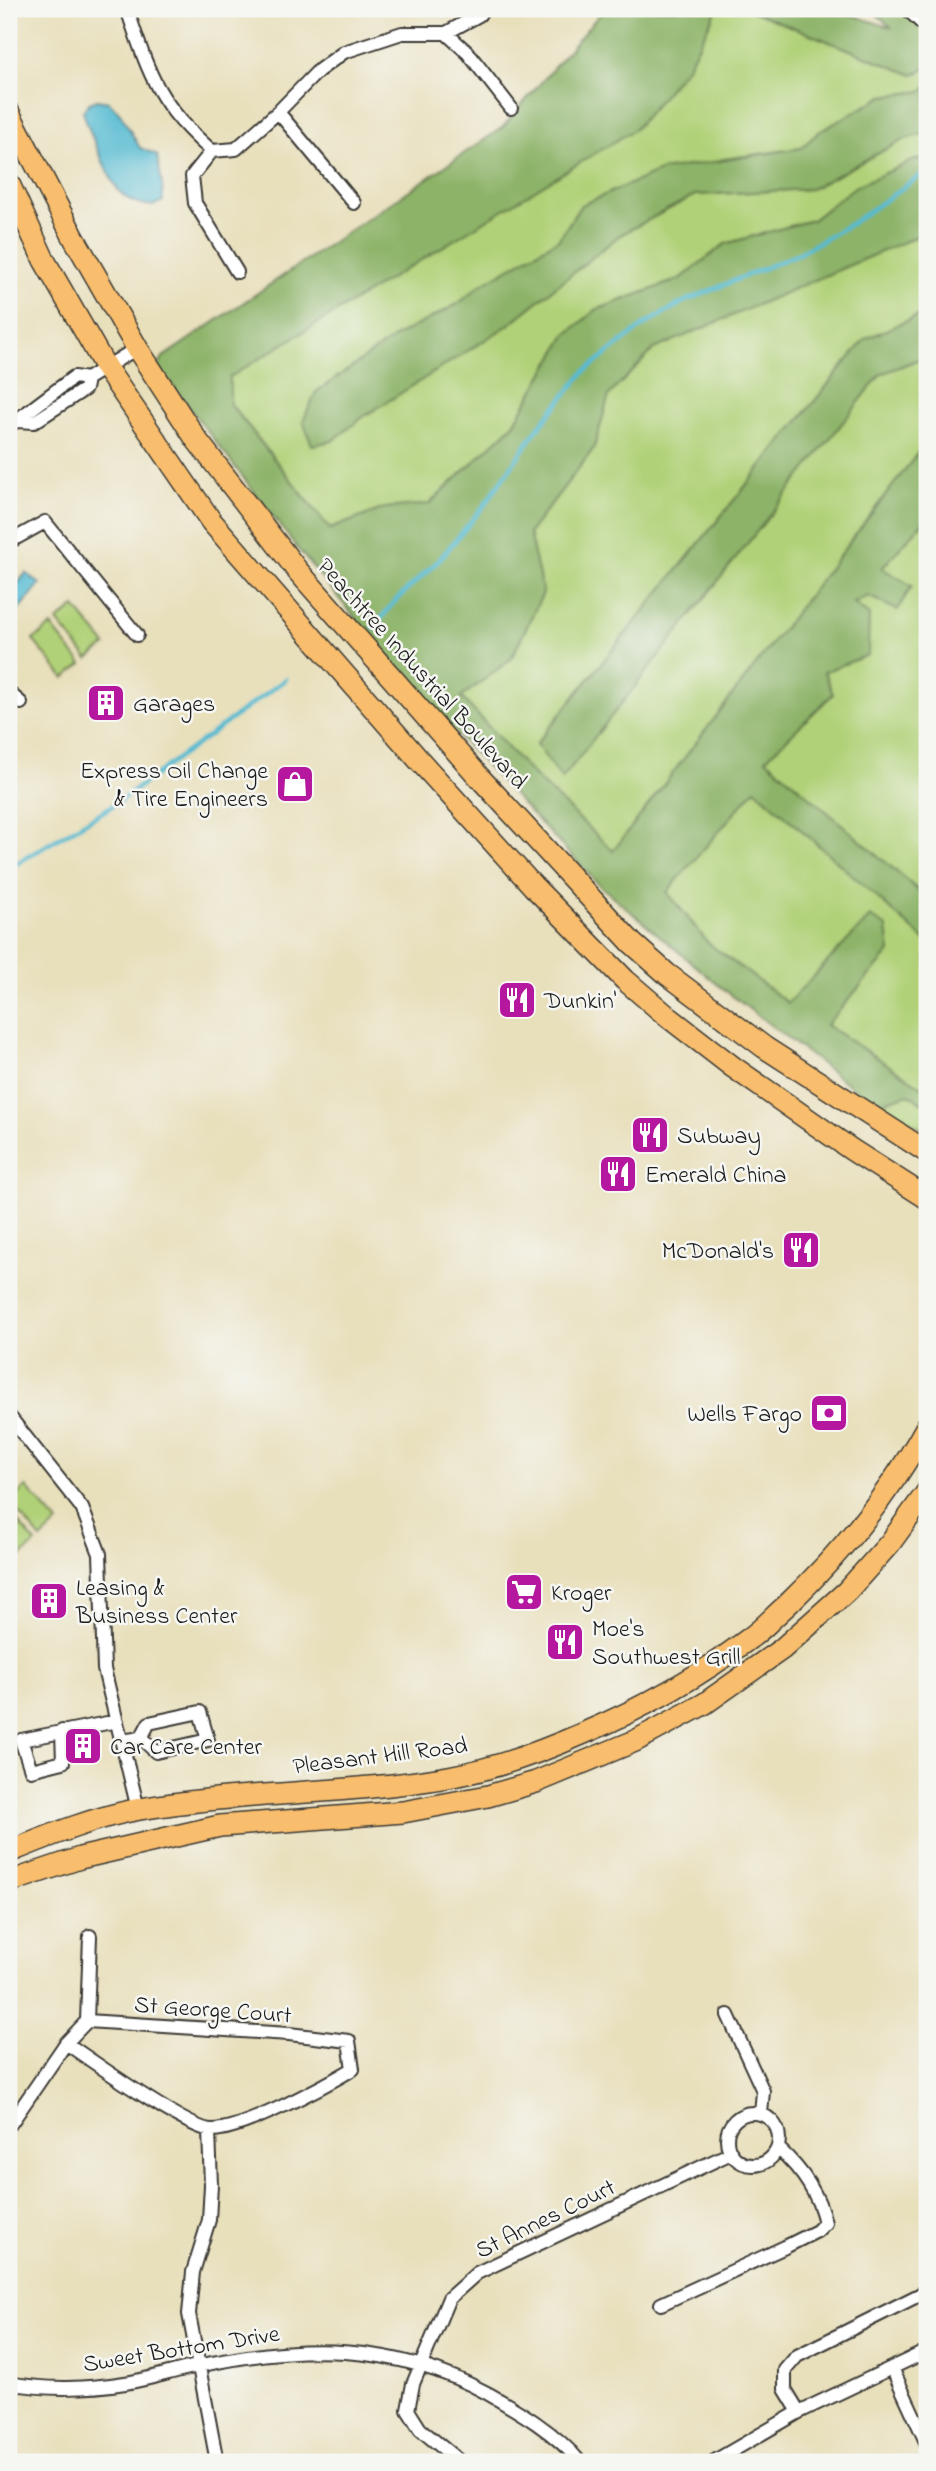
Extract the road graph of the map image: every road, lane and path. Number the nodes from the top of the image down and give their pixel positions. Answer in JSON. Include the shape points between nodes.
{"nodes":[{"id":1,"x":127,"y":9,"type":"edge"},
{"id":2,"x":483,"y":9,"type":"edge"},
{"id":3,"x":908,"y":9,"type":"edge"},
{"id":4,"x":927,"y":28,"type":"edge"},
{"id":5,"x":446,"y":33,"type":"junction"},
{"id":6,"x":512,"y":108,"type":"dead end"},
{"id":7,"x":9,"y":113,"type":"edge"},
{"id":8,"x":278,"y":113,"type":"junction"},
{"id":9,"x":212,"y":151,"type":"junction"},
{"id":10,"x":9,"y":184,"type":"edge"},
{"id":11,"x":354,"y":203,"type":"dead end"},
{"id":12,"x":237,"y":272,"type":"dead end"},
{"id":13,"x":137,"y":348,"type":"junction"},
{"id":14,"x":106,"y":368,"type":"junction"},
{"id":15,"x":13,"y":424,"type":"edge"},
{"id":16,"x":9,"y":542,"type":"edge"},
{"id":17,"x":137,"y":635,"type":"dead end"},
{"id":18,"x":9,"y":693,"type":"edge"},
{"id":19,"x":21,"y":703,"type":"dead end"},
{"id":20,"x":927,"y":1152,"type":"edge"},
{"id":21,"x":927,"y":1198,"type":"edge"},
{"id":22,"x":9,"y":1416,"type":"edge"},
{"id":23,"x":927,"y":1426,"type":"edge"},
{"id":24,"x":927,"y":1492,"type":"edge"},
{"id":25,"x":117,"y":1721,"type":"junction"},
{"id":26,"x":62,"y":1731,"type":"junction"},
{"id":27,"x":141,"y":1738,"type":"junction"},
{"id":28,"x":122,"y":1741,"type":"junction"},
{"id":29,"x":138,"y":1809,"type":"junction"},
{"id":30,"x":9,"y":1852,"type":"edge"},
{"id":31,"x":9,"y":1864,"type":"edge"},
{"id":32,"x":9,"y":1882,"type":"edge"},
{"id":33,"x":90,"y":1936,"type":"dead end"},
{"id":34,"x":728,"y":2015,"type":"dead end"},
{"id":35,"x":87,"y":2021,"type":"junction"},
{"id":36,"x":66,"y":2043,"type":"junction"},
{"id":37,"x":761,"y":2114,"type":"junction"},
{"id":38,"x":11,"y":2123,"type":"dead end"},
{"id":39,"x":209,"y":2131,"type":"junction"},
{"id":40,"x":778,"y":2148,"type":"junction"},
{"id":41,"x":731,"y":2153,"type":"junction"},
{"id":42,"x":927,"y":2291,"type":"edge"},
{"id":43,"x":661,"y":2305,"type":"dead end"},
{"id":44,"x":927,"y":2351,"type":"edge"},
{"id":45,"x":197,"y":2366,"type":"junction"},
{"id":46,"x":420,"y":2366,"type":"junction"},
{"id":47,"x":892,"y":2368,"type":"junction"},
{"id":48,"x":9,"y":2383,"type":"edge"},
{"id":49,"x":799,"y":2412,"type":"junction"},
{"id":50,"x":927,"y":2444,"type":"edge"},
{"id":51,"x":217,"y":2462,"type":"edge"},
{"id":52,"x":460,"y":2462,"type":"edge"},
{"id":53,"x":580,"y":2462,"type":"edge"},
{"id":54,"x":713,"y":2462,"type":"edge"}],
"edges":[{"from":1,"to":9,"type":"street","via":[[163,100]]},
{"from":2,"to":5,"type":"street"},
{"from":3,"to":4,"type":"street"},
{"from":5,"to":6,"type":"street"},
{"from":5,"to":8,"type":"street","via":[[402,33],[344,52],[318,71]]},
{"from":7,"to":13,"type":"highway","name":"Peachtree Industrial Boulevard"},
{"from":8,"to":9,"type":"street","via":[[236,149]]},
{"from":8,"to":11,"type":"street"},
{"from":9,"to":12,"type":"street","via":[[192,176],[195,203]]},
{"from":10,"to":14,"type":"highway","via":[[44,260]]},
{"from":13,"to":14,"type":"street"},
{"from":13,"to":20,"type":"highway","name":"Peachtree Industrial Boulevard","via":[[196,439],[297,570],[632,943],[764,1047]]},
{"from":14,"to":15,"type":"street","via":[[87,379],[85,389],[34,422]]},
{"from":14,"to":21,"type":"highway","via":[[211,521],[418,760],[589,944],[667,1016],[733,1067]]},
{"from":16,"to":17,"type":"street","via":[[45,522]]},
{"from":18,"to":19,"type":"street"},
{"from":22,"to":25,"type":"street","via":[[82,1508],[100,1554],[104,1669]]},
{"from":23,"to":29,"type":"highway","name":"Pleasant Hill Road","via":[[862,1522],[813,1580],[753,1637],[696,1677],[622,1717],[550,1748],[449,1777]]},
{"from":24,"to":32,"type":"highway","via":[[847,1591],[782,1649],[704,1704],[622,1746],[536,1782],[488,1796],[403,1812],[220,1826],[80,1857]]},
{"from":25,"to":26,"type":"street"},
{"from":25,"to":28,"type":"street"},
{"from":26,"to":26,"type":"street","via":[[63,1762],[31,1770],[21,1740]]},
{"from":27,"to":27,"type":"street","via":[[156,1752],[208,1740],[200,1712],[149,1723]]},
{"from":27,"to":28,"type":"street"},
{"from":28,"to":29,"type":"street"},
{"from":29,"to":30,"type":"highway","name":"Pleasant Hill Road"},
{"from":29,"to":31,"type":"highway","via":[[103,1833]]},
{"from":33,"to":35,"type":"street"},
{"from":34,"to":37,"type":"street","via":[[763,2091]]},
{"from":35,"to":36,"type":"street"},
{"from":35,"to":39,"type":"street","name":"St George Court","via":[[349,2041],[353,2070],[255,2118]]},
{"from":36,"to":38,"type":"street"},
{"from":36,"to":39,"type":"street","via":[[183,2120]]},
{"from":37,"to":40,"type":"street","via":[[779,2132]]},
{"from":37,"to":41,"type":"street","via":[[736,2120],[727,2136]]},
{"from":39,"to":45,"type":"street","via":[[209,2220],[189,2296]]},
{"from":40,"to":41,"type":"street","via":[[760,2165],[744,2164]]},
{"from":40,"to":43,"type":"street","via":[[801,2171],[825,2223],[817,2231]]},
{"from":41,"to":46,"type":"street","name":"St Annes Court","via":[[477,2273],[449,2298]]},
{"from":42,"to":49,"type":"street","via":[[797,2356],[785,2370],[785,2389]]},
{"from":44,"to":47,"type":"street"},
{"from":45,"to":46,"type":"street","name":"Sweet Bottom Drive","via":[[264,2353],[335,2350],[386,2355]]},
{"from":45,"to":48,"type":"street","name":"Sweet Bottom Drive","via":[[124,2383],[39,2388]]},
{"from":45,"to":51,"type":"street"},
{"from":46,"to":52,"type":"street","name":"St Annes Court","via":[[408,2410],[419,2429]]},
{"from":46,"to":53,"type":"street","name":"Sweet Bottom Drive","via":[[457,2377],[527,2415]]},
{"from":47,"to":49,"type":"street"},
{"from":47,"to":50,"type":"street"},
{"from":49,"to":54,"type":"street"}]}
